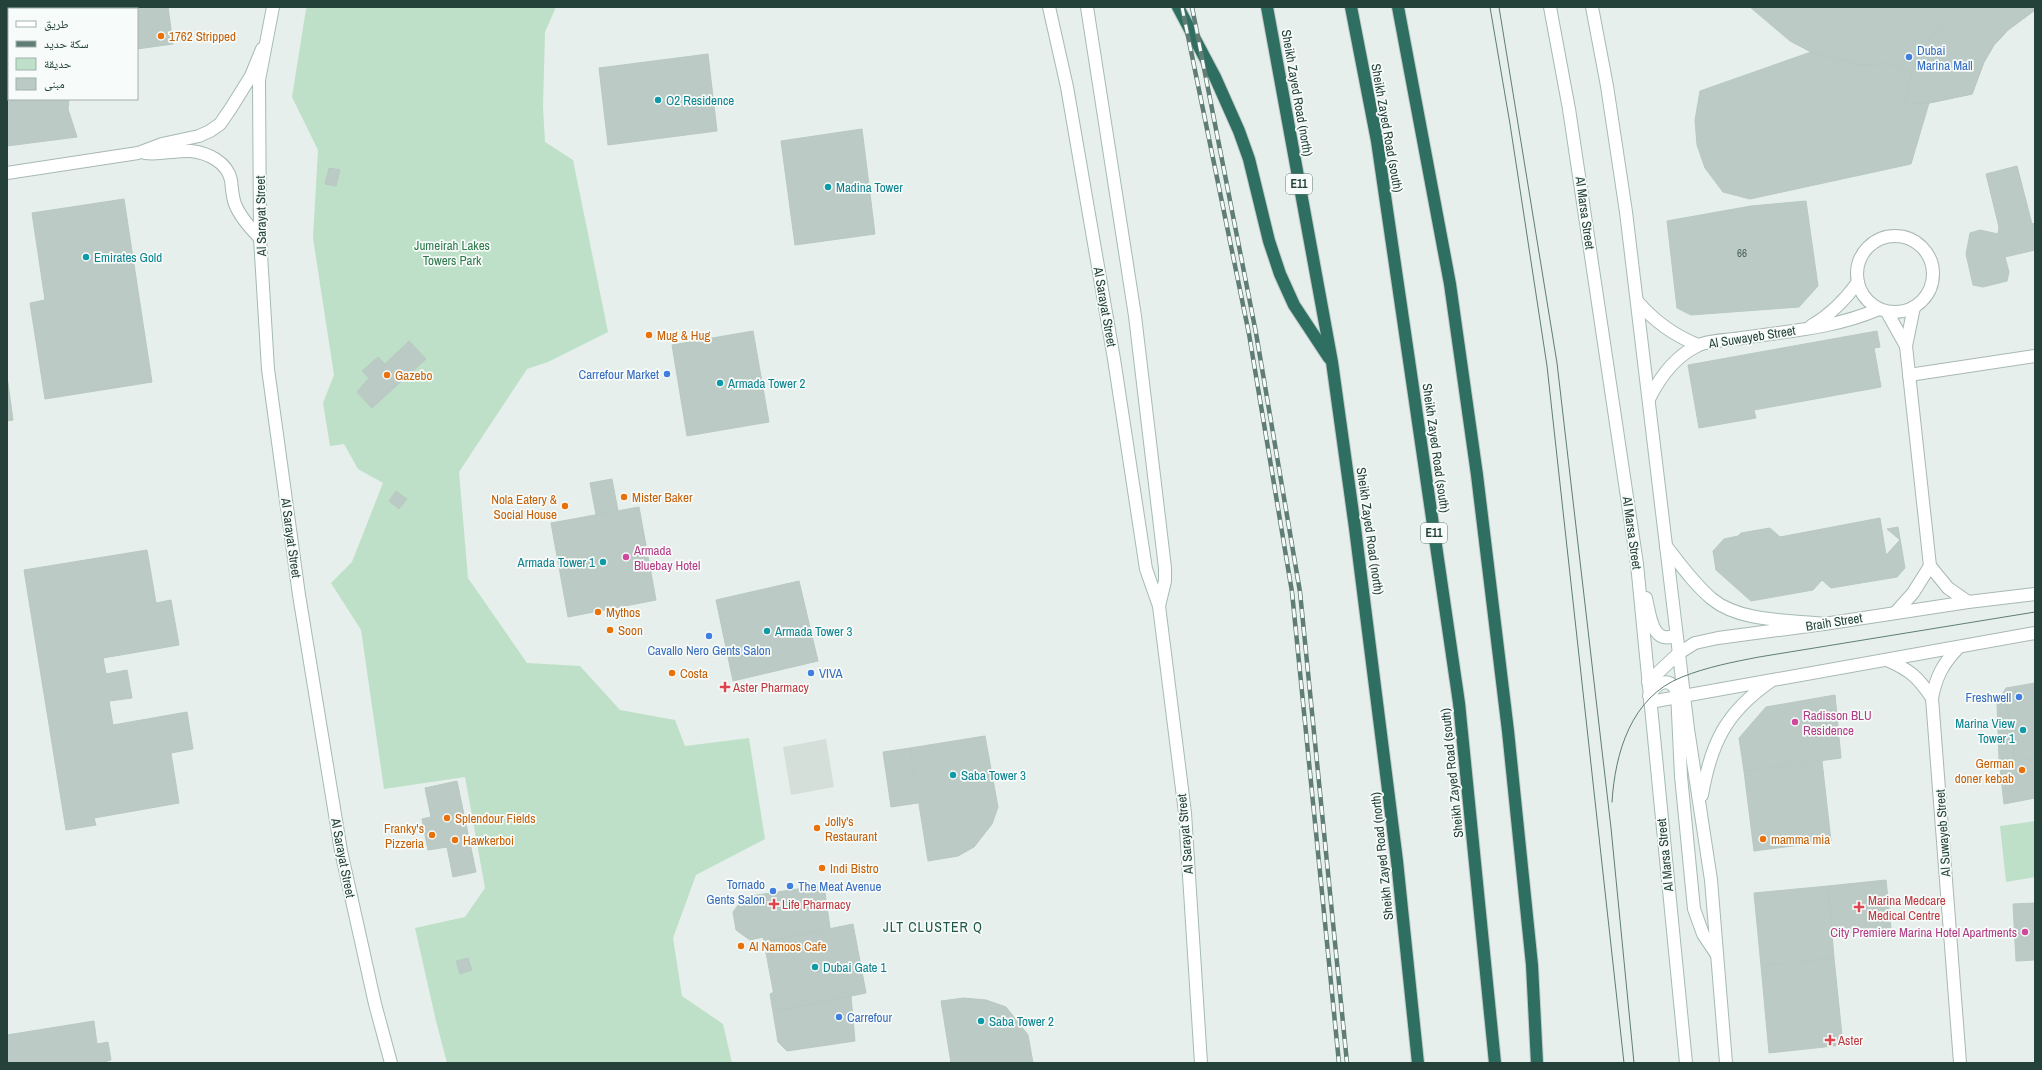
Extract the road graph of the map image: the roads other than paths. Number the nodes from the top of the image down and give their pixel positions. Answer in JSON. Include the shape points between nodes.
{"nodes":[{"id":1,"x":273,"y":7,"type":"edge"},
{"id":2,"x":1049,"y":7,"type":"edge"},
{"id":3,"x":1087,"y":7,"type":"edge"},
{"id":4,"x":1178,"y":7,"type":"edge"},
{"id":5,"x":1267,"y":7,"type":"edge"},
{"id":6,"x":1351,"y":7,"type":"edge"},
{"id":7,"x":1398,"y":7,"type":"edge"},
{"id":8,"x":1550,"y":7,"type":"edge"},
{"id":9,"x":1592,"y":7,"type":"edge"},
{"id":10,"x":266,"y":41,"type":"junction"},
{"id":11,"x":138,"y":153,"type":"junction"},
{"id":12,"x":7,"y":173,"type":"edge"},
{"id":13,"x":260,"y":238,"type":"junction"},
{"id":14,"x":1858,"y":282,"type":"junction"},
{"id":15,"x":1637,"y":301,"type":"junction"},
{"id":16,"x":1914,"y":307,"type":"junction"},
{"id":17,"x":1883,"y":310,"type":"junction"},
{"id":18,"x":1806,"y":328,"type":"junction"},
{"id":19,"x":1698,"y":345,"type":"junction"},
{"id":20,"x":1906,"y":346,"type":"junction"},
{"id":21,"x":2035,"y":356,"type":"edge"},
{"id":22,"x":1332,"y":362,"type":"junction"},
{"id":23,"x":1909,"y":375,"type":"junction"},
{"id":24,"x":1649,"y":400,"type":"junction"},
{"id":25,"x":1666,"y":546,"type":"junction"},
{"id":26,"x":1637,"y":564,"type":"junction"},
{"id":27,"x":1930,"y":566,"type":"junction"},
{"id":28,"x":2035,"y":594,"type":"edge"},
{"id":29,"x":1968,"y":602,"type":"junction"},
{"id":30,"x":1159,"y":606,"type":"junction"},
{"id":31,"x":1896,"y":612,"type":"junction"},
{"id":32,"x":1824,"y":624,"type":"junction"},
{"id":33,"x":2035,"y":633,"type":"edge"},
{"id":34,"x":1676,"y":635,"type":"junction"},
{"id":35,"x":1959,"y":647,"type":"junction"},
{"id":36,"x":1679,"y":653,"type":"junction"},
{"id":37,"x":1887,"y":660,"type":"junction"},
{"id":38,"x":1771,"y":681,"type":"junction"},
{"id":39,"x":1648,"y":682,"type":"junction"},
{"id":40,"x":1681,"y":698,"type":"junction"},
{"id":41,"x":1932,"y":698,"type":"junction"},
{"id":42,"x":1649,"y":699,"type":"junction"},
{"id":43,"x":1701,"y":804,"type":"junction"},
{"id":44,"x":1717,"y":956,"type":"junction"},
{"id":45,"x":392,"y":1063,"type":"edge"},
{"id":46,"x":1202,"y":1063,"type":"edge"},
{"id":47,"x":1418,"y":1063,"type":"edge"},
{"id":48,"x":1495,"y":1063,"type":"edge"},
{"id":49,"x":1537,"y":1063,"type":"edge"},
{"id":50,"x":1686,"y":1063,"type":"edge"},
{"id":51,"x":1726,"y":1063,"type":"edge"},
{"id":52,"x":1960,"y":1063,"type":"edge"}],
"edges":[{"from":1,"to":10,"type":"main road","name":"Al Sarayat Street"},
{"from":2,"to":30,"type":"main road","name":"Al Sarayat Street","via":[[1067,87],[1114,359],[1146,569]]},
{"from":3,"to":30,"type":"main road","name":"Al Sarayat Street","via":[[1135,316],[1165,568],[1165,581]]},
{"from":4,"to":22,"type":"highway","via":[[1215,77],[1239,131],[1280,274],[1294,305]]},
{"from":5,"to":22,"type":"highway","name":"Sheikh Zayed Road (north)","number":"E11"},
{"from":6,"to":48,"type":"highway","name":"Sheikh Zayed Road (south)","number":"E11","via":[[1376,141],[1459,703]]},
{"from":7,"to":49,"type":"highway","via":[[1448,276],[1477,475],[1511,754],[1532,965]]},
{"from":8,"to":26,"type":"main road","name":"Al Marsa Street","via":[[1569,109]]},
{"from":9,"to":15,"type":"main road","via":[[1617,157]]},
{"from":10,"to":11,"type":"main road","via":[[251,76],[220,124],[199,136],[162,144]]},
{"from":10,"to":13,"type":"main road","name":"Al Sarayat Street","via":[[259,80]]},
{"from":11,"to":12,"type":"main road"},
{"from":11,"to":13,"type":"main road","via":[[190,151],[204,153],[216,159],[230,178],[235,203],[241,216]]},
{"from":13,"to":45,"type":"main road","name":"Al Sarayat Street","via":[[268,369],[299,596],[341,851],[375,1004]]},
{"from":14,"to":16,"type":"main road","via":[[1857,269],[1861,257],[1879,240],[1892,236],[1916,242],[1925,251],[1933,275],[1924,299]]},
{"from":14,"to":17,"type":"main road","via":[[1870,303]]},
{"from":14,"to":18,"type":"main road","via":[[1833,311]]},
{"from":15,"to":19,"type":"main road","name":"Al Suwayeb Street","via":[[1658,323]]},
{"from":15,"to":24,"type":"main road"},
{"from":16,"to":17,"type":"main road","via":[[1906,311]]},
{"from":16,"to":20,"type":"main road"},
{"from":17,"to":18,"type":"main road","name":"Al Suwayeb Street","via":[[1846,322]]},
{"from":17,"to":20,"type":"main road"},
{"from":18,"to":19,"type":"main road","name":"Al Suwayeb Street"},
{"from":19,"to":24,"type":"main road","name":"Al Suwayeb Street","via":[[1677,358],[1665,372]]},
{"from":20,"to":23,"type":"main road"},
{"from":21,"to":23,"type":"main road"},
{"from":22,"to":47,"type":"highway","name":"Sheikh Zayed Road (north)","number":"E11","via":[[1377,694]]},
{"from":23,"to":27,"type":"main road"},
{"from":24,"to":25,"type":"main road"},
{"from":25,"to":32,"type":"main road","via":[[1695,582],[1713,600],[1728,609],[1763,618]]},
{"from":25,"to":34,"type":"main road"},
{"from":26,"to":34,"type":"main road","via":[[1654,630],[1664,638]]},
{"from":26,"to":39,"type":"main road","name":"Al Marsa Street"},
{"from":27,"to":29,"type":"main road","via":[[1948,588]]},
{"from":27,"to":31,"type":"main road","via":[[1913,593]]},
{"from":28,"to":29,"type":"main road","name":"Braih Street"},
{"from":29,"to":31,"type":"main road","name":"Braih Street"},
{"from":30,"to":46,"type":"main road","name":"Al Sarayat Street","via":[[1185,813]]},
{"from":31,"to":32,"type":"main road","name":"Braih Street"},
{"from":32,"to":36,"type":"main road","name":"Braih Street","via":[[1718,638],[1695,644]]},
{"from":33,"to":35,"type":"main road"},
{"from":34,"to":36,"type":"main road"},
{"from":35,"to":37,"type":"main road"},
{"from":35,"to":41,"type":"main road","name":"Al Suwayeb Street","via":[[1942,666]]},
{"from":36,"to":39,"type":"main road","name":"Braih Street"},
{"from":36,"to":40,"type":"main road"},
{"from":37,"to":38,"type":"main road"},
{"from":37,"to":41,"type":"main road","name":"Al Suwayeb Street","via":[[1912,672]]},
{"from":38,"to":40,"type":"main road"},
{"from":38,"to":43,"type":"main road","via":[[1740,707],[1718,736],[1706,770]]},
{"from":39,"to":42,"type":"main road","name":"Al Marsa Street"},
{"from":40,"to":42,"type":"main road"},
{"from":40,"to":42,"type":"main road","via":[[1675,687],[1663,682],[1657,684]]},
{"from":40,"to":43,"type":"main road"},
{"from":40,"to":44,"type":"main road","via":[[1681,776],[1694,909],[1703,934]]},
{"from":41,"to":52,"type":"main road","name":"Al Suwayeb Street"},
{"from":42,"to":50,"type":"main road","name":"Al Marsa Street"},
{"from":43,"to":44,"type":"main road"},
{"from":44,"to":51,"type":"main road"}]}
